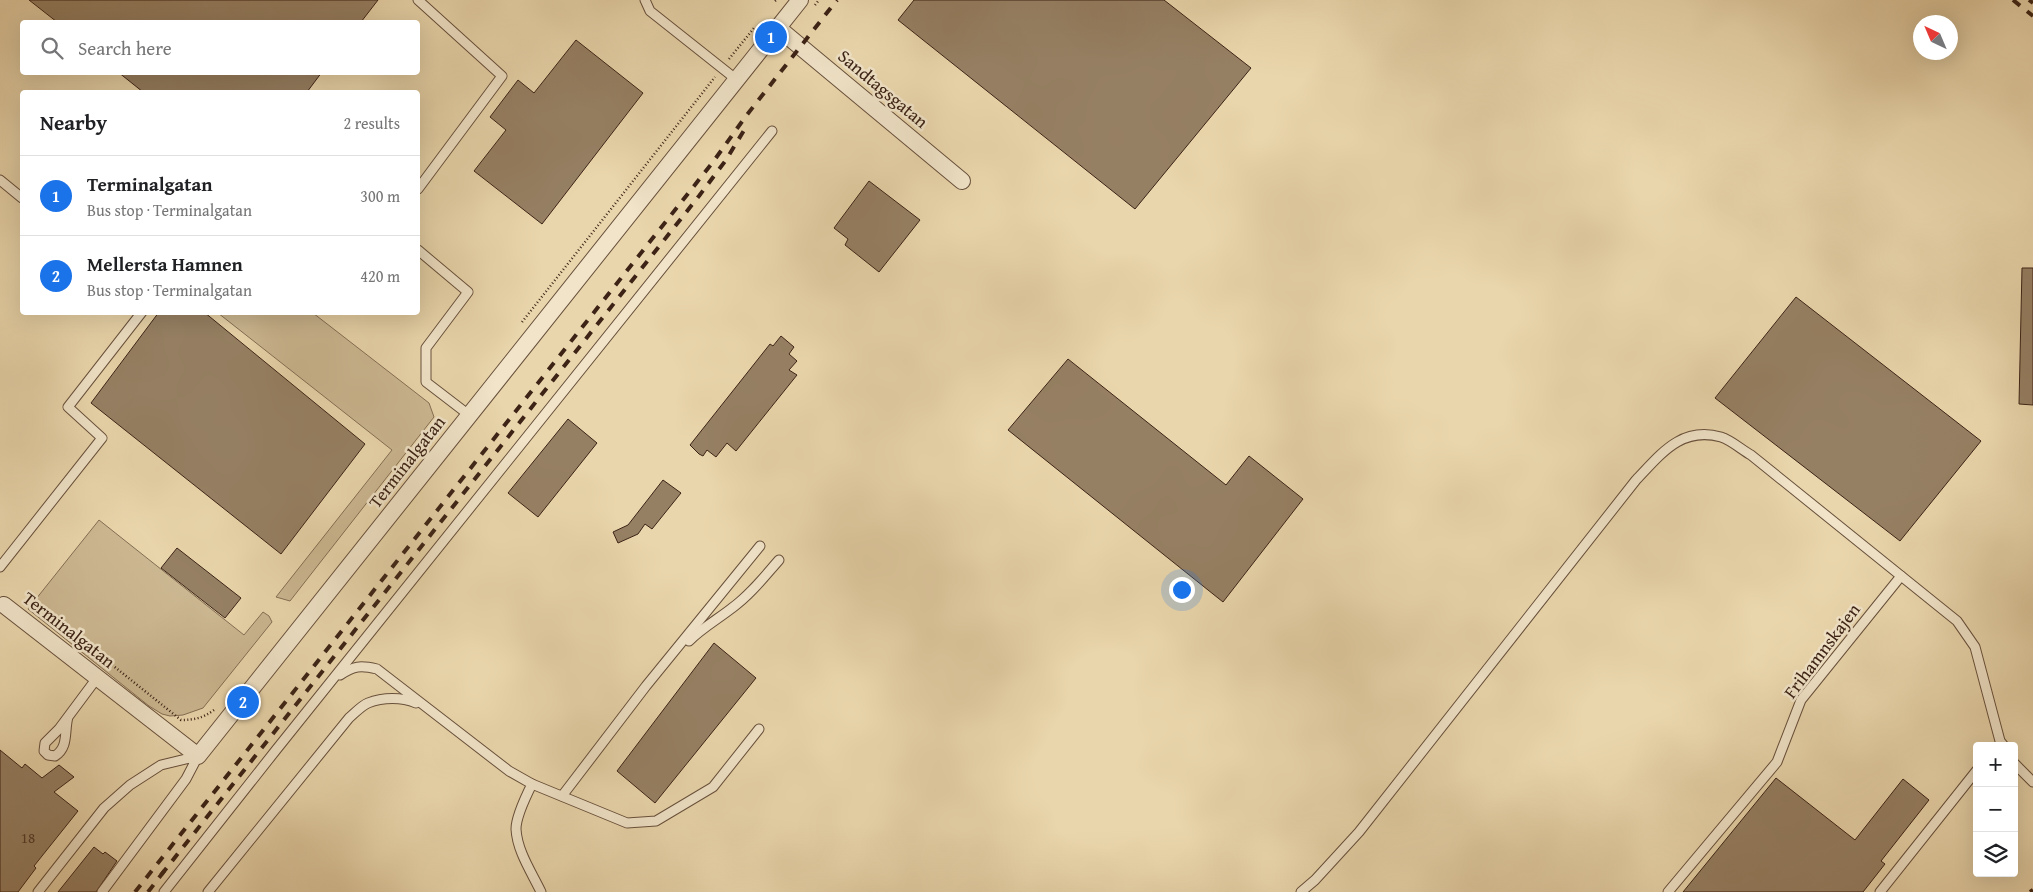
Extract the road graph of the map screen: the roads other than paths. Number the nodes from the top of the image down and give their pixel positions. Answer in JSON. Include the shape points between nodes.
{"nodes":[{"id":1,"x":418,"y":0,"type":"edge"},
{"id":2,"x":645,"y":0,"type":"edge"},
{"id":3,"x":800,"y":0,"type":"edge"},
{"id":4,"x":778,"y":28,"type":"junction"},
{"id":5,"x":737,"y":80,"type":"junction"},
{"id":6,"x":772,"y":131,"type":"dead end"},
{"id":7,"x":0,"y":180,"type":"edge"},
{"id":8,"x":962,"y":181,"type":"dead end"},
{"id":9,"x":420,"y":186,"type":"edge"},
{"id":10,"x":20,"y":196,"type":"edge"},
{"id":11,"x":420,"y":252,"type":"edge"},
{"id":12,"x":140,"y":315,"type":"edge"},
{"id":13,"x":470,"y":415,"type":"junction"},
{"id":14,"x":760,"y":546,"type":"dead end"},
{"id":15,"x":779,"y":560,"type":"dead end"},
{"id":16,"x":0,"y":567,"type":"edge"},
{"id":17,"x":1901,"y":576,"type":"junction"},
{"id":18,"x":4,"y":605,"type":"dead end"},
{"id":19,"x":97,"y":678,"type":"junction"},
{"id":20,"x":335,"y":678,"type":"junction"},
{"id":21,"x":646,"y":686,"type":"junction"},
{"id":22,"x":424,"y":706,"type":"junction"},
{"id":23,"x":68,"y":717,"type":"dead end"},
{"id":24,"x":759,"y":728,"type":"dead end"},
{"id":25,"x":1999,"y":742,"type":"edge"},
{"id":26,"x":198,"y":756,"type":"junction"},
{"id":27,"x":2018,"y":767,"type":"edge"},
{"id":28,"x":1973,"y":775,"type":"edge"},
{"id":29,"x":2033,"y":782,"type":"edge"},
{"id":30,"x":532,"y":784,"type":"junction"},
{"id":31,"x":562,"y":796,"type":"junction"},
{"id":32,"x":38,"y":892,"type":"edge"},
{"id":33,"x":102,"y":892,"type":"edge"},
{"id":34,"x":164,"y":892,"type":"edge"},
{"id":35,"x":208,"y":892,"type":"edge"},
{"id":36,"x":541,"y":892,"type":"edge"},
{"id":37,"x":1301,"y":892,"type":"edge"},
{"id":38,"x":1668,"y":892,"type":"edge"},
{"id":39,"x":1880,"y":892,"type":"edge"}],
"edges":[{"from":1,"to":9,"type":"lane","via":[[502,76]]},
{"from":2,"to":5,"type":"lane","via":[[650,11]]},
{"from":3,"to":4,"type":"street","name":"Terminalgatan"},
{"from":4,"to":5,"type":"street","name":"Terminalgatan"},
{"from":4,"to":8,"type":"street","name":"Sandtagsgatan"},
{"from":5,"to":13,"type":"street","name":"Terminalgatan"},
{"from":6,"to":20,"type":"lane"},
{"from":7,"to":10,"type":"lane"},
{"from":11,"to":13,"type":"lane","via":[[468,292],[426,348],[426,382]]},
{"from":12,"to":16,"type":"lane","via":[[68,407],[102,438]]},
{"from":13,"to":26,"type":"street","name":"Terminalgatan"},
{"from":14,"to":21,"type":"lane"},
{"from":15,"to":21,"type":"lane","via":[[733,608],[694,635]]},
{"from":17,"to":25,"type":"lane","via":[[1957,621],[1975,647]]},
{"from":17,"to":37,"type":"lane","via":[[1751,455],[1722,438],[1697,434],[1669,446],[1636,480],[1359,832]]},
{"from":17,"to":38,"type":"lane","name":"Frihamnskajen","via":[[1801,700],[1776,762]]},
{"from":18,"to":19,"type":"street","name":"Terminalgatan"},
{"from":19,"to":23,"type":"lane"},
{"from":19,"to":26,"type":"street","name":"Terminalgatan"},
{"from":20,"to":22,"type":"lane","via":[[351,668],[377,669]]},
{"from":20,"to":34,"type":"lane"},
{"from":21,"to":31,"type":"lane"},
{"from":22,"to":30,"type":"lane","via":[[509,771]]},
{"from":22,"to":35,"type":"lane","via":[[408,699],[387,699],[367,704],[348,718]]},
{"from":24,"to":31,"type":"lane","via":[[713,787],[656,821],[627,823]]},
{"from":26,"to":32,"type":"lane","via":[[160,765],[104,808]]},
{"from":26,"to":33,"type":"lane","via":[[186,779]]},
{"from":27,"to":29,"type":"lane"},
{"from":28,"to":39,"type":"lane"},
{"from":30,"to":31,"type":"lane"},
{"from":30,"to":36,"type":"lane","via":[[516,828],[521,850]]}]}
